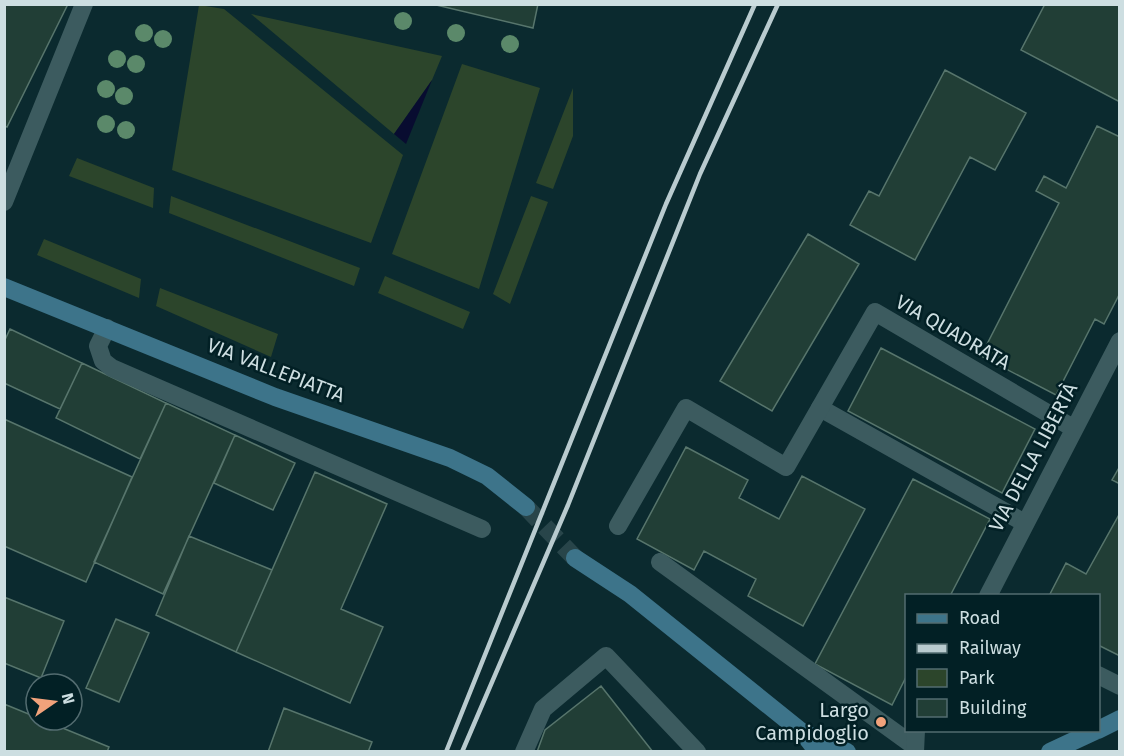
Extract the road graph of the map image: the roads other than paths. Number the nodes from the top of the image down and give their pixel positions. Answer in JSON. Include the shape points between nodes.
{"nodes":[{"id":1,"x":84,"y":4,"type":"edge"},
{"id":2,"x":4,"y":202,"type":"edge"},
{"id":3,"x":4,"y":287,"type":"edge"},
{"id":4,"x":107,"y":328,"type":"junction"},
{"id":5,"x":1119,"y":341,"type":"edge"},
{"id":6,"x":820,"y":408,"type":"junction"},
{"id":7,"x":1073,"y":428,"type":"junction"},
{"id":8,"x":526,"y":507,"type":"tunnel mouth"},
{"id":9,"x":1023,"y":522,"type":"junction"},
{"id":10,"x":618,"y":526,"type":"dead end"},
{"id":11,"x":482,"y":529,"type":"dead end"},
{"id":12,"x":575,"y":558,"type":"tunnel mouth"},
{"id":13,"x":660,"y":562,"type":"dead end"},
{"id":14,"x":989,"y":594,"type":"edge"},
{"id":15,"x":1100,"y":676,"type":"edge"},
{"id":16,"x":1119,"y":686,"type":"edge"},
{"id":17,"x":1119,"y":719,"type":"edge"},
{"id":18,"x":1100,"y":729,"type":"edge"},
{"id":19,"x":1094,"y":732,"type":"edge"},
{"id":20,"x":803,"y":733,"type":"junction"},
{"id":21,"x":915,"y":743,"type":"edge"},
{"id":22,"x":524,"y":752,"type":"edge"},
{"id":23,"x":697,"y":752,"type":"edge"},
{"id":24,"x":818,"y":752,"type":"edge"},
{"id":25,"x":847,"y":752,"type":"edge"},
{"id":26,"x":1050,"y":752,"type":"edge"}],
"edges":[{"from":1,"to":2,"type":"street"},
{"from":3,"to":4,"type":"street","name":"VIA VALLEPIATTA"},
{"from":4,"to":8,"type":"street","name":"VIA VALLEPIATTA","via":[[275,397],[450,458],[487,476]]},
{"from":4,"to":11,"type":"street","via":[[98,346],[103,361],[112,368]]},
{"from":5,"to":7,"type":"street","name":"VIA DELLA LIBERTÀ"},
{"from":6,"to":7,"type":"street","name":"VIA QUADRATA","via":[[875,312]]},
{"from":6,"to":9,"type":"street"},
{"from":6,"to":10,"type":"street","name":"VIA QUADRATA","via":[[786,466],[686,408]]},
{"from":7,"to":9,"type":"street","name":"VIA DELLA LIBERTÀ"},
{"from":9,"to":14,"type":"street","name":"VIA DELLA LIBERTÀ"},
{"from":12,"to":20,"type":"street","via":[[630,594]]},
{"from":13,"to":21,"type":"street"},
{"from":15,"to":16,"type":"street"},
{"from":17,"to":18,"type":"street"},
{"from":19,"to":26,"type":"street"},
{"from":20,"to":24,"type":"street"},
{"from":20,"to":25,"type":"street"},
{"from":22,"to":23,"type":"street","via":[[543,709],[606,656]]}]}
